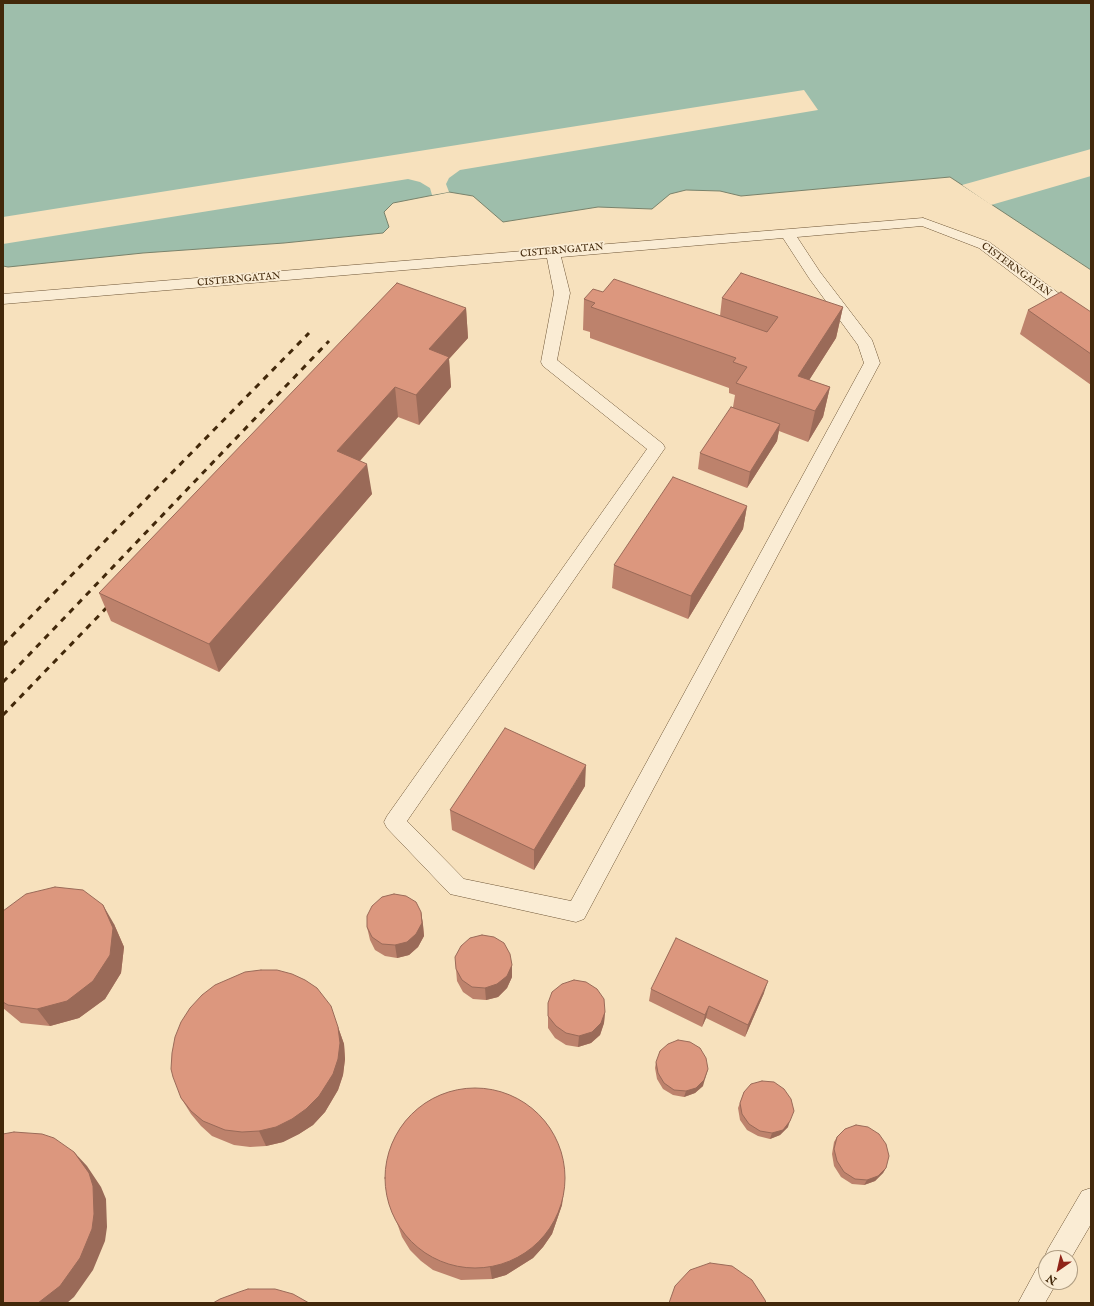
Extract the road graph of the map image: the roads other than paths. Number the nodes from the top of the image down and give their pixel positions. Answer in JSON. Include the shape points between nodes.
{"nodes":[{"id":1,"x":787,"y":233,"type":"junction"},
{"id":2,"x":553,"y":252,"type":"junction"},
{"id":3,"x":3,"y":299,"type":"edge"},
{"id":4,"x":1091,"y":325,"type":"edge"},
{"id":5,"x":1091,"y":1200,"type":"edge"},
{"id":6,"x":1062,"y":1250,"type":"edge"},
{"id":7,"x":1038,"y":1290,"type":"edge"},
{"id":8,"x":1031,"y":1303,"type":"edge"}],
"edges":[{"from":1,"to":2,"type":"lane","name":"CISTERNGATAN"},
{"from":1,"to":2,"type":"lane","via":[[814,275],[866,344],[872,363],[576,912],[458,887],[394,822],[657,448],[549,362],[562,293]]},
{"from":1,"to":4,"type":"lane","name":"CISTERNGATAN","via":[[923,222],[984,245]]},
{"from":2,"to":3,"type":"lane","name":"CISTERNGATAN"},
{"from":5,"to":6,"type":"lane"},
{"from":7,"to":8,"type":"lane"}]}
